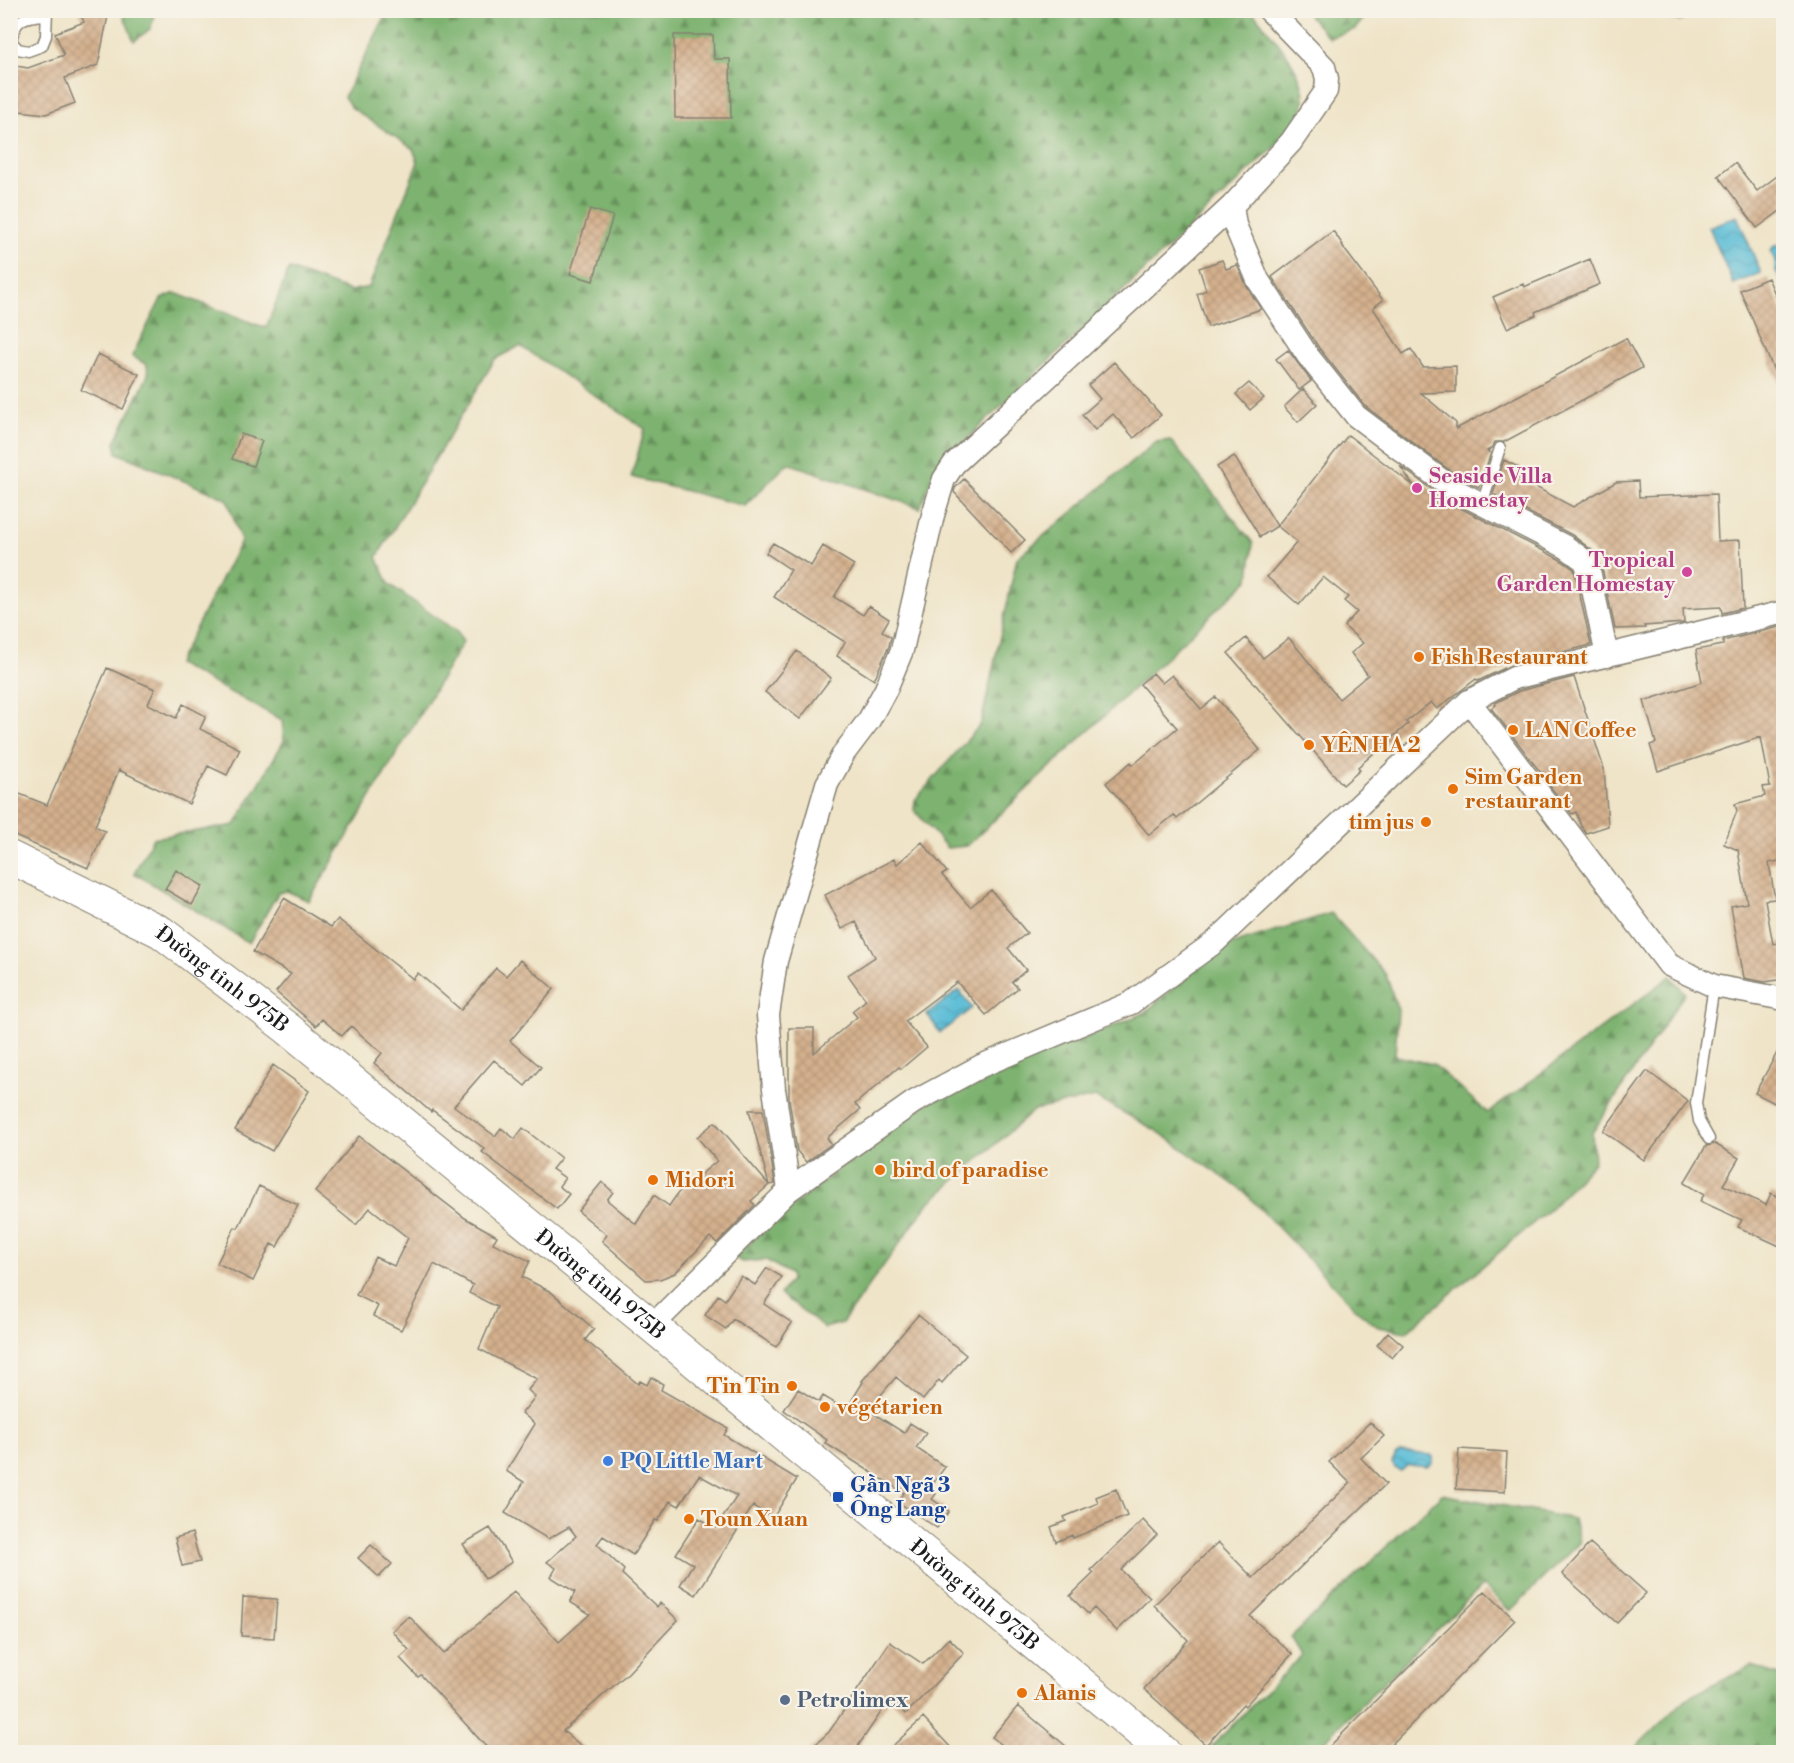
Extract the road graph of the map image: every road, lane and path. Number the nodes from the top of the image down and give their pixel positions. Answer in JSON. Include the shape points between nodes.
{"nodes":[{"id":1,"x":1269,"y":10,"type":"edge"},
{"id":2,"x":1232,"y":206,"type":"junction"},
{"id":3,"x":1500,"y":448,"type":"dead end"},
{"id":4,"x":1482,"y":504,"type":"junction"},
{"id":5,"x":1784,"y":612,"type":"edge"},
{"id":6,"x":1607,"y":656,"type":"junction"},
{"id":7,"x":1469,"y":701,"type":"junction"},
{"id":8,"x":10,"y":857,"type":"edge"},
{"id":9,"x":1714,"y":986,"type":"junction"},
{"id":10,"x":1784,"y":999,"type":"edge"},
{"id":11,"x":1709,"y":1138,"type":"dead end"},
{"id":12,"x":789,"y":1190,"type":"junction"},
{"id":13,"x":652,"y":1326,"type":"junction"},
{"id":14,"x":1164,"y":1752,"type":"edge"}],
"edges":[{"from":1,"to":2,"type":"street","via":[[1324,67],[1326,91],[1291,142]]},
{"from":2,"to":4,"type":"street","via":[[1235,225],[1258,280],[1308,356],[1356,416],[1453,489]]},
{"from":2,"to":12,"type":"street","via":[[954,464],[945,479],[902,650],[869,720],[827,784],[776,961],[768,1014]]},
{"from":3,"to":4,"type":"lane"},
{"from":4,"to":6,"type":"street","via":[[1566,547],[1585,561]]},
{"from":5,"to":6,"type":"street"},
{"from":6,"to":7,"type":"street","via":[[1514,678]]},
{"from":7,"to":9,"type":"street","via":[[1669,965]]},
{"from":7,"to":12,"type":"street","via":[[1215,942],[1131,1003],[981,1066],[914,1102]]},
{"from":8,"to":13,"type":"main road","name":"Đường tỉnh 975B","via":[[161,933],[287,1028]]},
{"from":9,"to":10,"type":"street"},
{"from":9,"to":11,"type":"lane","via":[[1696,1103],[1699,1121]]},
{"from":12,"to":13,"type":"street"},
{"from":13,"to":14,"type":"main road","name":"Đường tỉnh 975B"}]}
